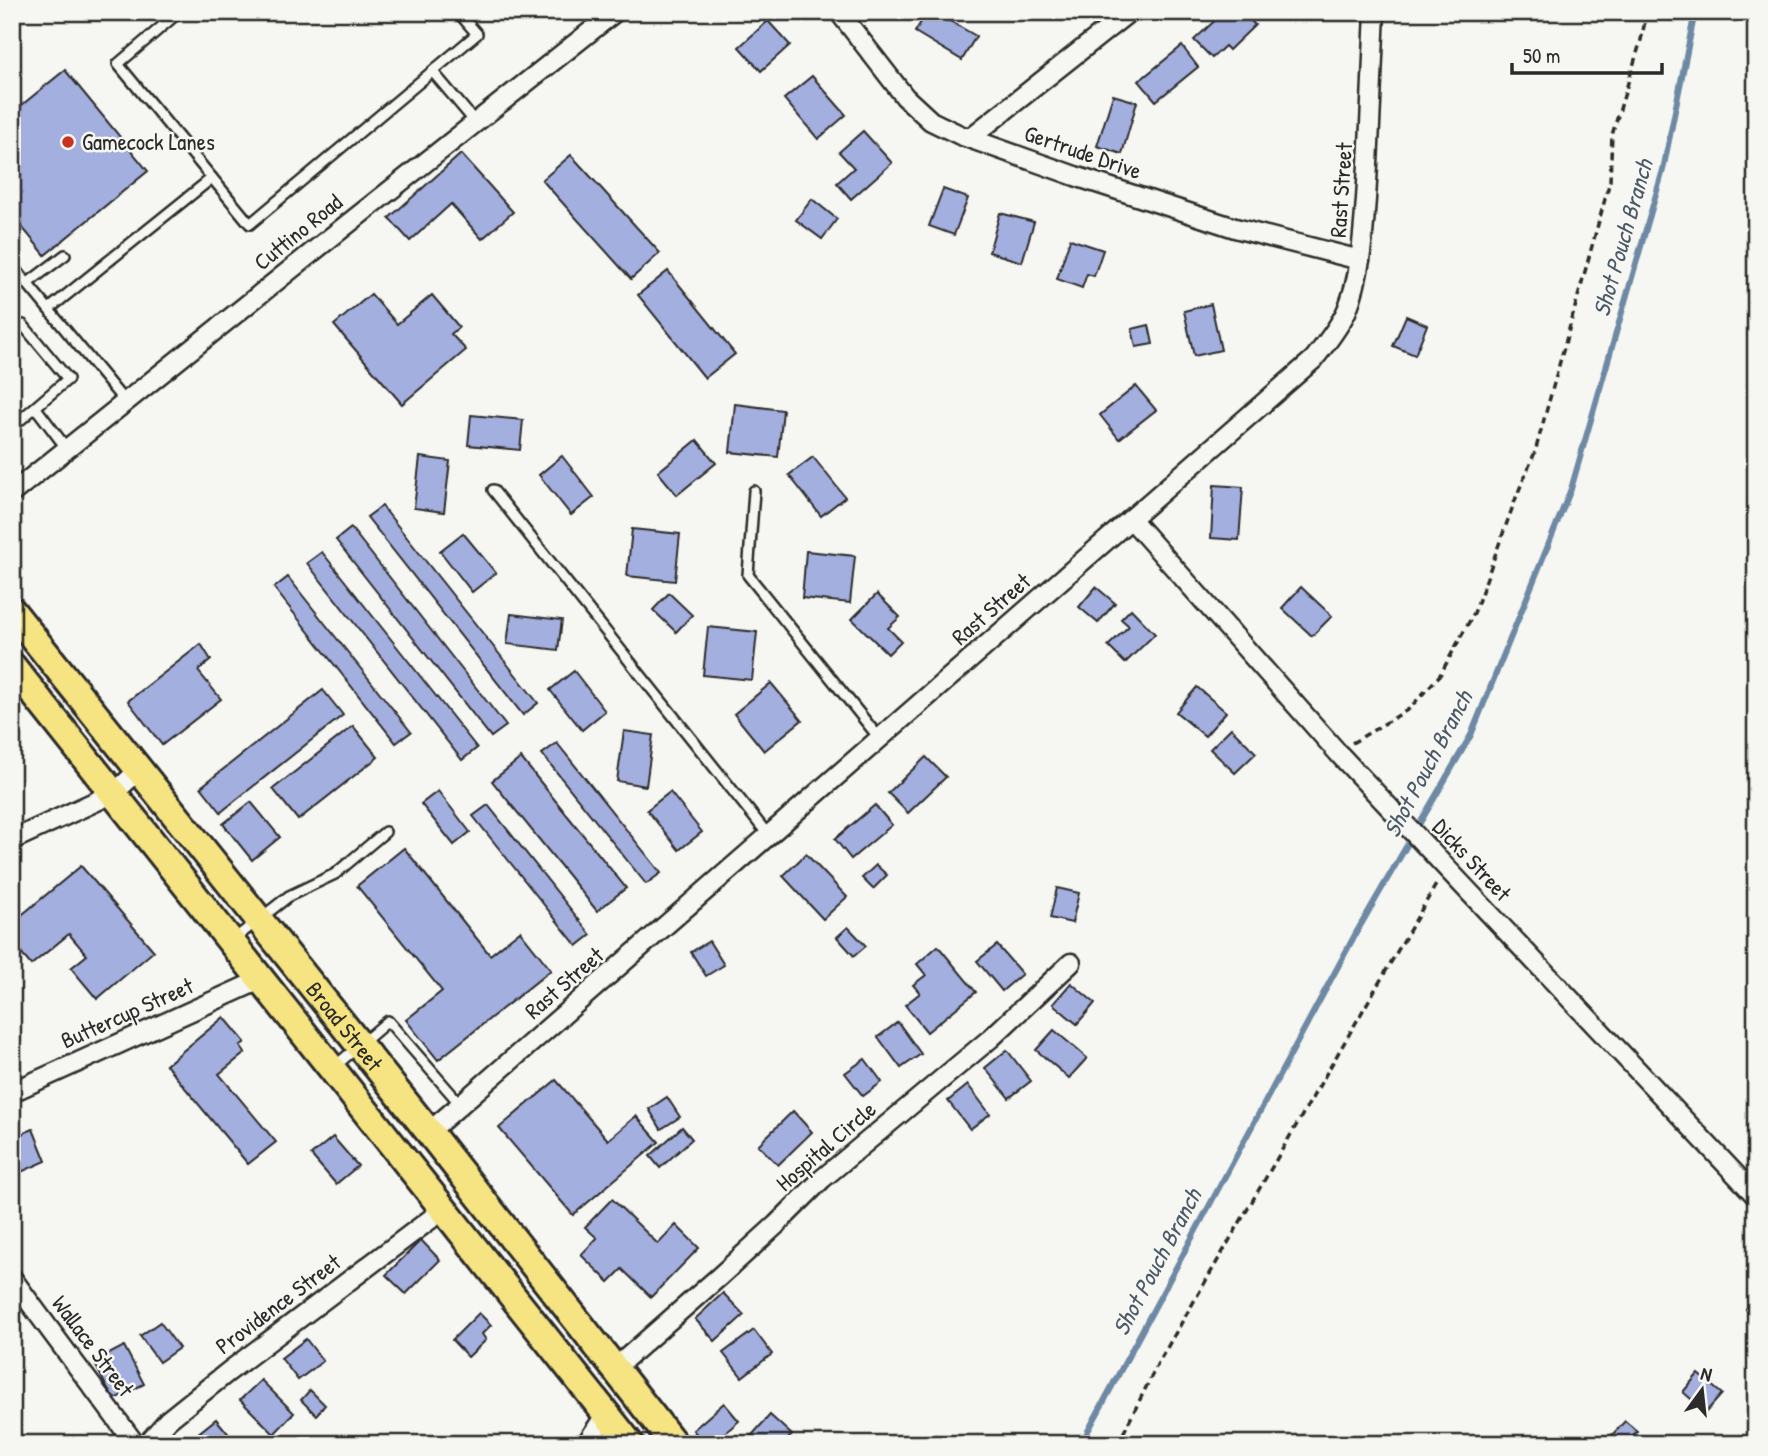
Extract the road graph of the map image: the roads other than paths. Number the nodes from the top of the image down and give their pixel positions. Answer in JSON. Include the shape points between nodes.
{"nodes":[{"id":1,"x":179,"y":12,"type":"edge"},
{"id":2,"x":458,"y":12,"type":"edge"},
{"id":3,"x":615,"y":12,"type":"edge"},
{"id":4,"x":839,"y":12,"type":"edge"},
{"id":5,"x":1129,"y":12,"type":"edge"},
{"id":6,"x":1375,"y":12,"type":"edge"},
{"id":7,"x":433,"y":72,"type":"junction"},
{"id":8,"x":475,"y":123,"type":"junction"},
{"id":9,"x":970,"y":138,"type":"junction"},
{"id":10,"x":212,"y":178,"type":"junction"},
{"id":11,"x":65,"y":255,"type":"dead end"},
{"id":12,"x":1360,"y":260,"type":"junction"},
{"id":13,"x":12,"y":265,"type":"edge"},
{"id":14,"x":28,"y":284,"type":"junction"},
{"id":15,"x":49,"y":309,"type":"junction"},
{"id":16,"x":12,"y":334,"type":"edge"},
{"id":17,"x":125,"y":402,"type":"junction"},
{"id":18,"x":36,"y":408,"type":"junction"},
{"id":19,"x":12,"y":427,"type":"edge"},
{"id":20,"x":67,"y":449,"type":"junction"},
{"id":21,"x":494,"y":490,"type":"dead end"},
{"id":22,"x":754,"y":491,"type":"dead end"},
{"id":23,"x":12,"y":493,"type":"edge"},
{"id":24,"x":1131,"y":519,"type":"junction"},
{"id":25,"x":12,"y":611,"type":"edge"},
{"id":26,"x":12,"y":666,"type":"edge"},
{"id":27,"x":880,"y":739,"type":"junction"},
{"id":28,"x":139,"y":770,"type":"junction"},
{"id":29,"x":114,"y":793,"type":"junction"},
{"id":30,"x":385,"y":832,"type":"dead end"},
{"id":31,"x":769,"y":836,"type":"junction"},
{"id":32,"x":12,"y":840,"type":"edge"},
{"id":33,"x":259,"y":920,"type":"junction"},
{"id":34,"x":232,"y":941,"type":"junction"},
{"id":35,"x":1071,"y":963,"type":"dead end"},
{"id":36,"x":262,"y":979,"type":"junction"},
{"id":37,"x":359,"y":1045,"type":"junction"},
{"id":38,"x":333,"y":1069,"type":"junction"},
{"id":39,"x":12,"y":1092,"type":"edge"},
{"id":40,"x":461,"y":1105,"type":"junction"},
{"id":41,"x":429,"y":1132,"type":"junction"},
{"id":42,"x":1756,"y":1196,"type":"edge"},
{"id":43,"x":444,"y":1209,"type":"junction"},
{"id":44,"x":12,"y":1278,"type":"edge"},
{"id":45,"x":615,"y":1368,"type":"junction"},
{"id":46,"x":607,"y":1414,"type":"junction"},
{"id":47,"x":135,"y":1444,"type":"edge"},
{"id":48,"x":147,"y":1444,"type":"edge"},
{"id":49,"x":586,"y":1444,"type":"edge"},
{"id":50,"x":630,"y":1444,"type":"edge"},
{"id":51,"x":674,"y":1444,"type":"edge"}],
"edges":[{"from":1,"to":10,"type":"lane","via":[[118,64]]},
{"from":2,"to":7,"type":"lane","via":[[477,34]]},
{"from":3,"to":8,"type":"street","name":"Cuttino Road"},
{"from":4,"to":9,"type":"street","name":"Gertrude Drive","via":[[905,97],[931,121]]},
{"from":5,"to":9,"type":"street"},
{"from":6,"to":12,"type":"street","name":"Rast Street"},
{"from":7,"to":8,"type":"lane"},
{"from":7,"to":10,"type":"lane","via":[[250,223]]},
{"from":8,"to":17,"type":"street","name":"Cuttino Road"},
{"from":9,"to":12,"type":"street","name":"Gertrude Drive","via":[[1235,228]]},
{"from":10,"to":15,"type":"lane"},
{"from":11,"to":14,"type":"lane"},
{"from":12,"to":24,"type":"street","name":"Rast Street","via":[[1348,307],[1314,359]]},
{"from":13,"to":14,"type":"lane"},
{"from":14,"to":15,"type":"lane"},
{"from":15,"to":17,"type":"lane"},
{"from":16,"to":18,"type":"lane","via":[[23,325],[68,379]]},
{"from":17,"to":20,"type":"street","name":"Cuttino Road"},
{"from":18,"to":19,"type":"lane"},
{"from":18,"to":20,"type":"lane"},
{"from":20,"to":23,"type":"street","name":"Cuttino Road"},
{"from":21,"to":31,"type":"lane"},
{"from":22,"to":27,"type":"lane","via":[[748,575]]},
{"from":24,"to":27,"type":"street","name":"Rast Street"},
{"from":24,"to":42,"type":"street","name":"Dicks Street","via":[[1340,755]]},
{"from":25,"to":28,"type":"main road","name":"Broad Street"},
{"from":26,"to":29,"type":"main road","name":"Broad Street"},
{"from":27,"to":31,"type":"street","name":"Rast Street"},
{"from":28,"to":29,"type":"street"},
{"from":28,"to":33,"type":"main road","name":"Broad Street"},
{"from":29,"to":32,"type":"street"},
{"from":29,"to":34,"type":"main road","name":"Broad Street"},
{"from":30,"to":33,"type":"lane","via":[[335,874],[289,896]]},
{"from":31,"to":40,"type":"street","name":"Rast Street"},
{"from":33,"to":34,"type":"lane"},
{"from":33,"to":37,"type":"main road","name":"Broad Street"},
{"from":34,"to":36,"type":"main road","name":"Broad Street"},
{"from":35,"to":45,"type":"street","name":"Hospital Circle","via":[[991,1038],[822,1179]]},
{"from":36,"to":38,"type":"main road","name":"Broad Street"},
{"from":36,"to":39,"type":"street","name":"Buttercup Street"},
{"from":37,"to":38,"type":"lane"},
{"from":37,"to":40,"type":"lane","via":[[388,1021]]},
{"from":37,"to":41,"type":"main road","name":"Broad Street"},
{"from":38,"to":43,"type":"main road","name":"Broad Street"},
{"from":40,"to":41,"type":"street","name":"Rast Street"},
{"from":41,"to":45,"type":"main road","name":"Broad Street"},
{"from":43,"to":46,"type":"main road","name":"Broad Street"},
{"from":43,"to":48,"type":"street","name":"Providence Street","via":[[218,1380],[168,1420]]},
{"from":44,"to":47,"type":"street","name":"Wallace Street"},
{"from":45,"to":51,"type":"main road","name":"Broad Street"},
{"from":46,"to":49,"type":"street"},
{"from":46,"to":50,"type":"main road","name":"Broad Street"}]}
